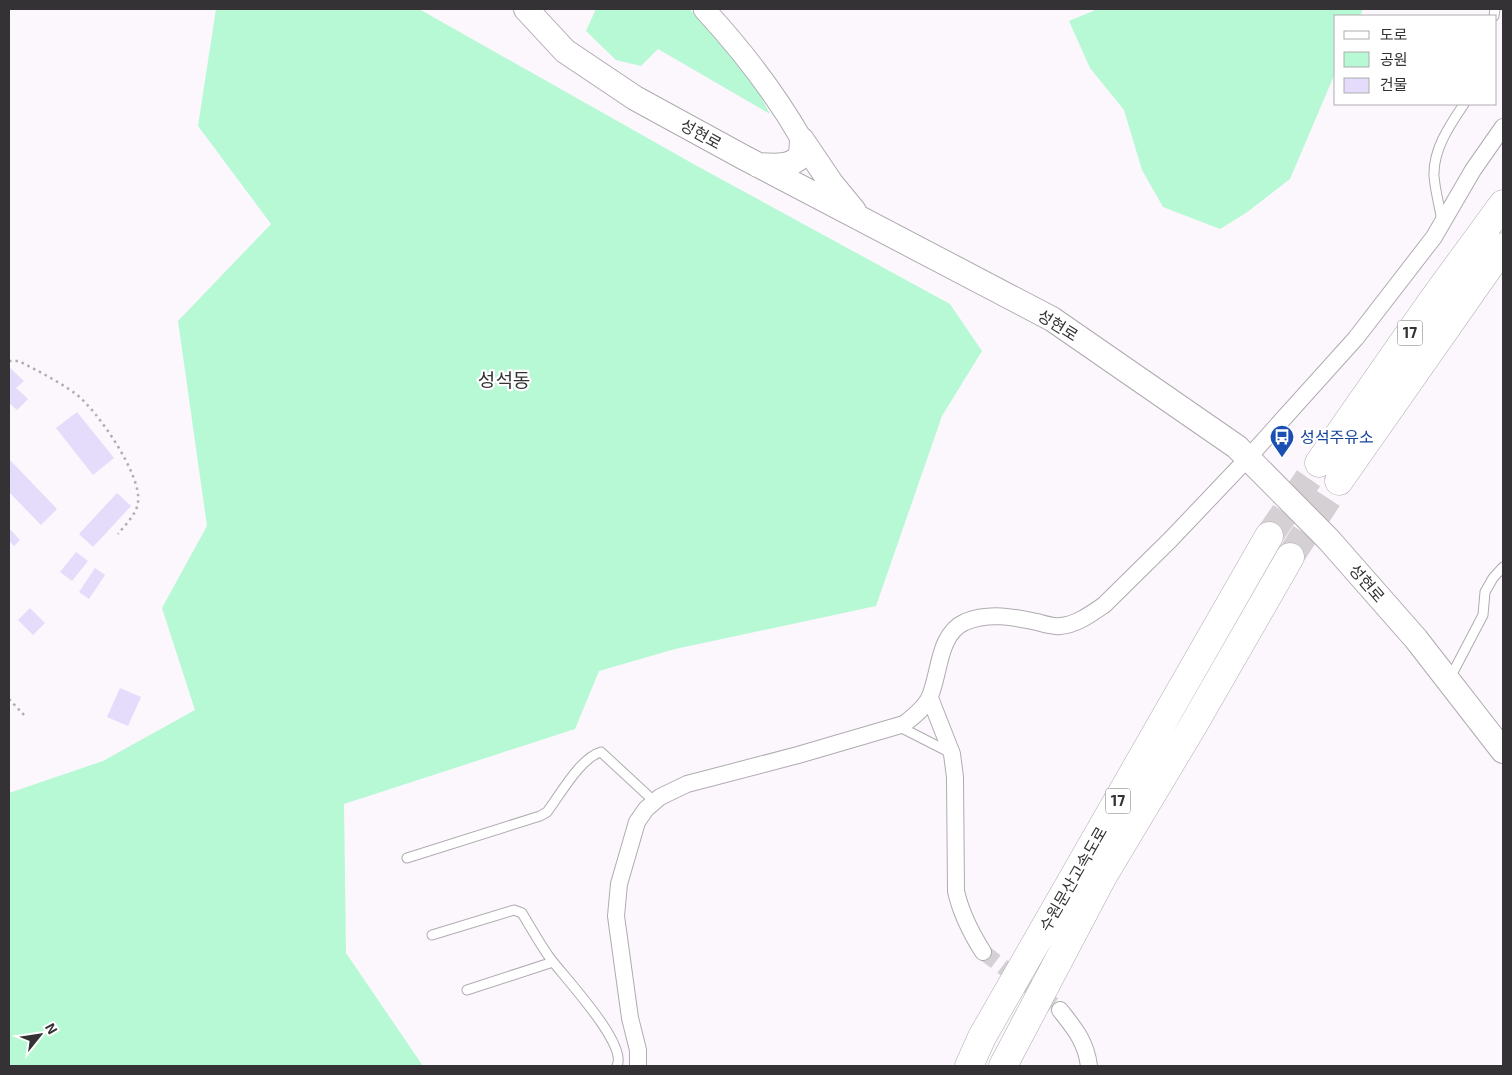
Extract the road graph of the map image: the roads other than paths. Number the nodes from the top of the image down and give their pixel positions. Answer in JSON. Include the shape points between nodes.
{"nodes":[{"id":1,"x":526,"y":9,"type":"edge"},
{"id":2,"x":704,"y":9,"type":"edge"},
{"id":3,"x":1463,"y":105,"type":"edge"},
{"id":4,"x":1503,"y":127,"type":"edge"},
{"id":5,"x":802,"y":140,"type":"junction"},
{"id":6,"x":758,"y":165,"type":"junction"},
{"id":7,"x":1503,"y":204,"type":"edge"},
{"id":8,"x":860,"y":218,"type":"junction"},
{"id":9,"x":1442,"y":222,"type":"junction"},
{"id":10,"x":1503,"y":247,"type":"edge"},
{"id":11,"x":1248,"y":458,"type":"junction"},
{"id":12,"x":1319,"y":463,"type":"tunnel mouth"},
{"id":13,"x":1339,"y":481,"type":"tunnel mouth"},
{"id":14,"x":1269,"y":536,"type":"tunnel mouth"},
{"id":15,"x":1290,"y":557,"type":"tunnel mouth"},
{"id":16,"x":1503,"y":567,"type":"edge"},
{"id":17,"x":1449,"y":681,"type":"junction"},
{"id":18,"x":930,"y":698,"type":"junction"},
{"id":19,"x":898,"y":726,"type":"junction"},
{"id":20,"x":1503,"y":751,"type":"edge"},
{"id":21,"x":952,"y":754,"type":"junction"},
{"id":22,"x":654,"y":802,"type":"junction"},
{"id":23,"x":407,"y":858,"type":"dead end"},
{"id":24,"x":432,"y":935,"type":"dead end"},
{"id":25,"x":983,"y":952,"type":"tunnel mouth"},
{"id":26,"x":553,"y":962,"type":"junction"},
{"id":27,"x":467,"y":990,"type":"dead end"},
{"id":28,"x":1060,"y":1010,"type":"tunnel mouth"},
{"id":29,"x":617,"y":1066,"type":"edge"},
{"id":30,"x":638,"y":1066,"type":"edge"},
{"id":31,"x":969,"y":1066,"type":"edge"},
{"id":32,"x":1003,"y":1066,"type":"edge"},
{"id":33,"x":1089,"y":1066,"type":"edge"}],
"edges":[{"from":1,"to":6,"type":"main road","name":"성현로","via":[[565,50],[635,98]]},
{"from":2,"to":5,"type":"street","via":[[771,91]]},
{"from":3,"to":9,"type":"lane","via":[[1448,127],[1436,155],[1434,176]]},
{"from":4,"to":9,"type":"street"},
{"from":5,"to":6,"type":"main road","via":[[801,156],[793,162],[776,166]]},
{"from":5,"to":8,"type":"main road"},
{"from":6,"to":8,"type":"main road","name":"성현로"},
{"from":7,"to":12,"type":"highway","number":"17"},
{"from":8,"to":11,"type":"main road","name":"성현로","via":[[1052,319],[1237,447]]},
{"from":9,"to":11,"type":"street","via":[[1434,237],[1356,338]]},
{"from":10,"to":13,"type":"highway","number":"17"},
{"from":11,"to":17,"type":"main road","name":"성현로","via":[[1329,540]]},
{"from":11,"to":18,"type":"street","via":[[1171,540],[1093,614],[1058,626],[1011,617],[984,616],[960,626],[948,638]]},
{"from":14,"to":31,"type":"highway","name":"수원문산고속도로","number":"17","via":[[982,1037]]},
{"from":15,"to":32,"type":"highway","name":"수원문산고속도로","number":"17","via":[[1103,876]]},
{"from":16,"to":17,"type":"lane","via":[[1485,592],[1483,615]]},
{"from":17,"to":20,"type":"main road","name":"성현로"},
{"from":18,"to":19,"type":"street","via":[[914,716]]},
{"from":18,"to":21,"type":"street"},
{"from":19,"to":21,"type":"lane"},
{"from":19,"to":22,"type":"street","via":[[687,784]]},
{"from":21,"to":25,"type":"street","via":[[956,891],[960,909]]},
{"from":22,"to":23,"type":"lane","via":[[601,752],[584,763],[547,812],[540,816]]},
{"from":22,"to":30,"type":"street","via":[[637,822],[619,884],[616,916]]},
{"from":24,"to":26,"type":"lane","via":[[514,910],[522,913]]},
{"from":26,"to":27,"type":"lane"},
{"from":26,"to":29,"type":"lane","via":[[598,1017],[617,1053]]},
{"from":28,"to":33,"type":"street","via":[[1087,1051]]}]}
